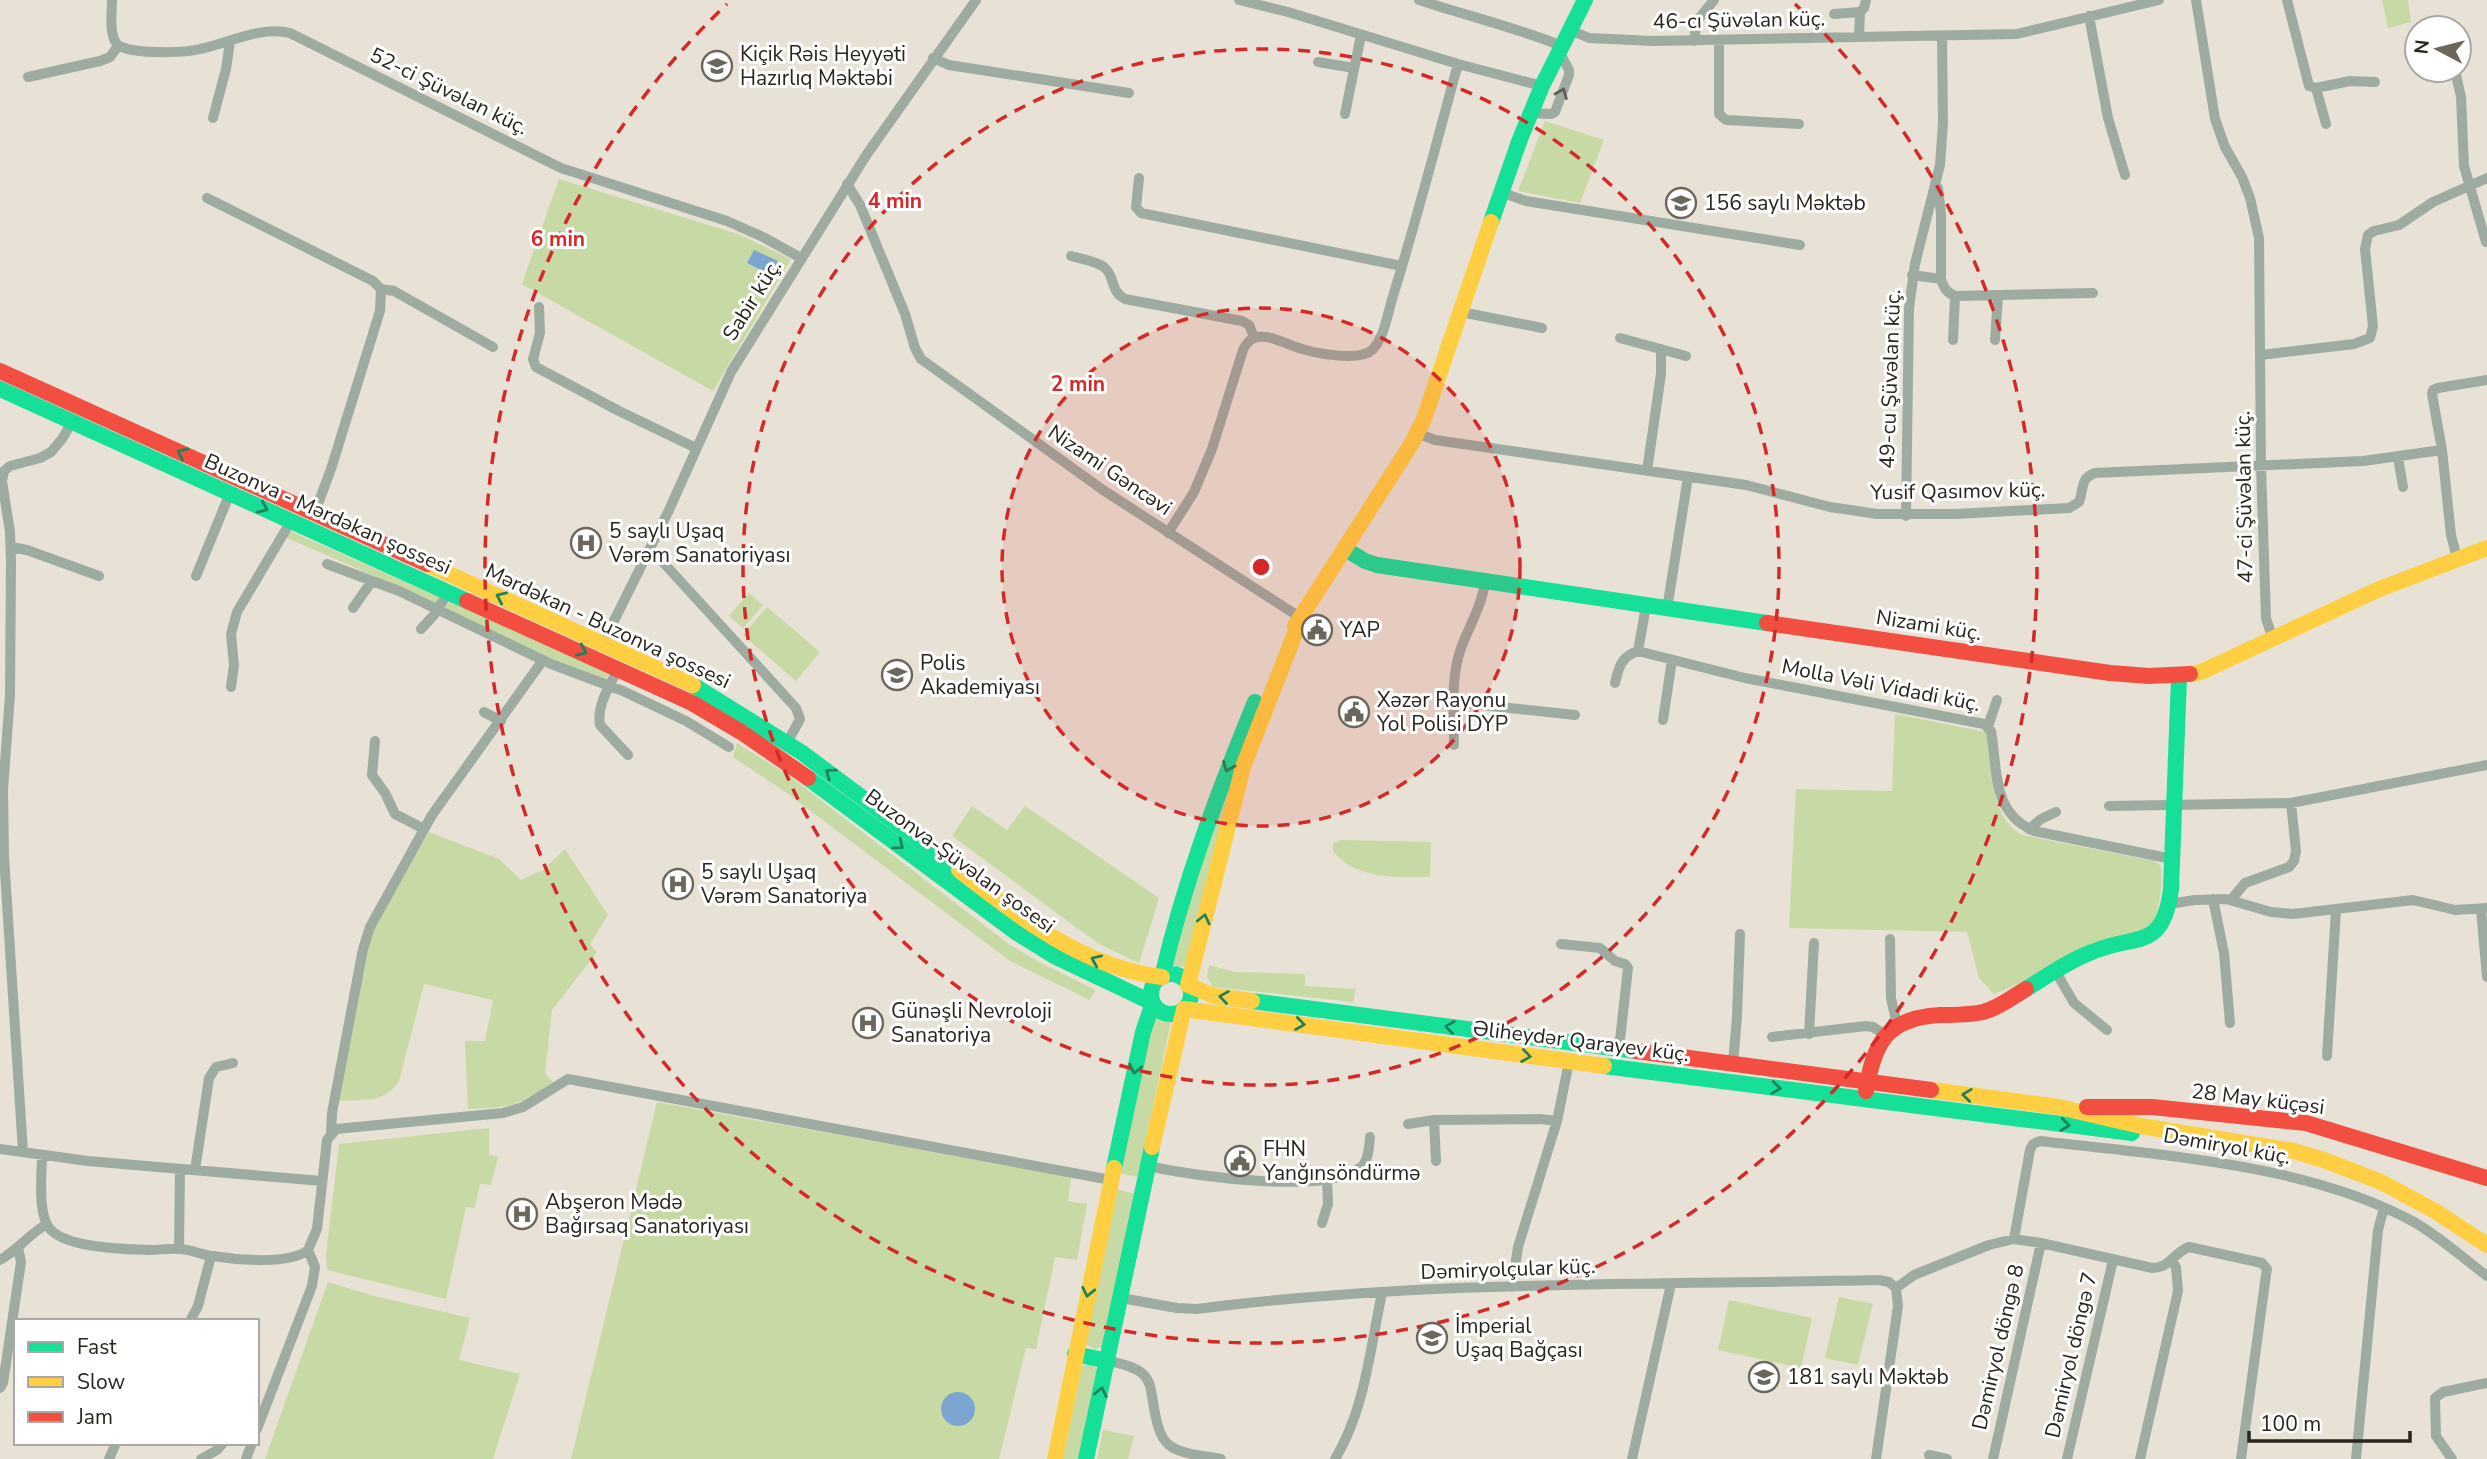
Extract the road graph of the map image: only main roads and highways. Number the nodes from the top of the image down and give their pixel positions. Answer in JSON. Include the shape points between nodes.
{"nodes":[{"id":1,"x":1585,"y":0,"type":"edge"},
{"id":2,"x":0,"y":371,"type":"edge"},
{"id":3,"x":0,"y":389,"type":"edge"},
{"id":4,"x":2487,"y":548,"type":"edge"},
{"id":5,"x":1345,"y":549,"type":"junction"},
{"id":6,"x":1301,"y":618,"type":"junction"},
{"id":7,"x":2179,"y":677,"type":"junction"},
{"id":8,"x":785,"y":761,"type":"joint"},
{"id":9,"x":1162,"y":977,"type":"junction"},
{"id":10,"x":1188,"y":985,"type":"junction"},
{"id":11,"x":1153,"y":1003,"type":"junction"},
{"id":12,"x":1184,"y":1009,"type":"junction"},
{"id":13,"x":1388,"y":1019,"type":"junction"},
{"id":14,"x":1386,"y":1036,"type":"junction"},
{"id":15,"x":1736,"y":1064,"type":"junction"},
{"id":16,"x":1737,"y":1083,"type":"junction"},
{"id":17,"x":1867,"y":1083,"type":"junction"},
{"id":18,"x":1864,"y":1100,"type":"junction"},
{"id":19,"x":2059,"y":1107,"type":"junction"},
{"id":20,"x":2151,"y":1107,"type":"junction"},
{"id":21,"x":1973,"y":1114,"type":"junction"},
{"id":22,"x":2149,"y":1128,"type":"junction"},
{"id":23,"x":2487,"y":1178,"type":"edge"},
{"id":24,"x":1111,"y":1180,"type":"junction"},
{"id":25,"x":1143,"y":1187,"type":"junction"},
{"id":26,"x":2487,"y":1245,"type":"edge"},
{"id":27,"x":2487,"y":1252,"type":"edge"},
{"id":28,"x":1075,"y":1354,"type":"junction"},
{"id":29,"x":1108,"y":1361,"type":"junction"},
{"id":30,"x":1055,"y":1459,"type":"edge"},
{"id":31,"x":1086,"y":1459,"type":"edge"}],
"edges":[{"from":1,"to":5,"type":"main road","via":[[1530,113],[1417,433]]},
{"from":9,"to":2,"type":"main road","name":"Mərdəkan - Buzonva şossesi","one_way":true,"via":[[1122,970],[1060,942],[787,743],[699,688]]},
{"from":3,"to":8,"type":"main road","name":"Buzonva - Mərdəkan şossesi","one_way":true,"via":[[619,667],[692,703]]},
{"from":4,"to":7,"type":"main road","name":"Nizami küç.","via":[[2325,612],[2201,672]]},
{"from":5,"to":6,"type":"main road"},
{"from":5,"to":7,"type":"main road","name":"Nizami küç.","via":[[1370,563],[1646,606],[2056,666]]},
{"from":6,"to":9,"type":"main road","one_way":true,"via":[[1276,654],[1223,779]]},
{"from":10,"to":6,"type":"main road","one_way":true,"via":[[1242,767]]},
{"from":7,"to":17,"type":"main road","via":[[2169,904],[2162,923],[2153,934],[2095,950],[1987,1010],[1919,1018],[1891,1030],[1872,1063]]},
{"from":8,"to":11,"type":"main road","name":"Buzonva-Şüvəlan şosesi","one_way":true,"via":[[1017,933],[1054,956]]},
{"from":9,"to":10,"type":"main road","via":[[1174,975]]},
{"from":9,"to":11,"type":"main road","via":[[1153,986]]},
{"from":10,"to":12,"type":"main road","via":[[1190,998]]},
{"from":13,"to":10,"type":"main road","name":"Əliheydər Qarayev küç.","one_way":true,"via":[[1209,995]]},
{"from":11,"to":12,"type":"main road","via":[[1167,1014]]},
{"from":11,"to":24,"type":"main road","one_way":true},
{"from":12,"to":14,"type":"main road","name":"Əliheydər Qarayev küç.","one_way":true},
{"from":12,"to":25,"type":"main road"},
{"from":13,"to":14,"type":"main road"},
{"from":15,"to":13,"type":"main road","name":"Əliheydər Qarayev küç.","one_way":true},
{"from":14,"to":16,"type":"main road","name":"Əliheydər Qarayev küç.","one_way":true},
{"from":15,"to":16,"type":"main road","via":[[1746,1074]]},
{"from":15,"to":17,"type":"main road","name":"Əliheydər Qarayev küç."},
{"from":16,"to":18,"type":"main road","name":"Əliheydər Qarayev küç.","one_way":true},
{"from":17,"to":18,"type":"main road"},
{"from":19,"to":17,"type":"main road","name":"Əliheydər Qarayev küç.","one_way":true},
{"from":18,"to":21,"type":"main road","name":"Əliheydər Qarayev küç."},
{"from":19,"to":20,"type":"main road","name":"28 May küçəsi"},
{"from":19,"to":21,"type":"main road"},
{"from":19,"to":22,"type":"main road","name":"Dəmiryol küç."},
{"from":20,"to":22,"type":"main road","via":[[2136,1116]]},
{"from":20,"to":23,"type":"main road","name":"28 May küçəsi","via":[[2314,1125]]},
{"from":21,"to":27,"type":"main road","one_way":true,"via":[[2234,1145],[2293,1157],[2394,1194]]},
{"from":22,"to":26,"type":"main road","name":"Dəmiryol küç.","via":[[2266,1145],[2343,1167],[2432,1207]]},
{"from":24,"to":25,"type":"main road"},
{"from":24,"to":28,"type":"main road","one_way":true},
{"from":25,"to":29,"type":"main road"},
{"from":28,"to":29,"type":"main road"},
{"from":28,"to":30,"type":"main road"},
{"from":31,"to":29,"type":"main road","one_way":true}]}
